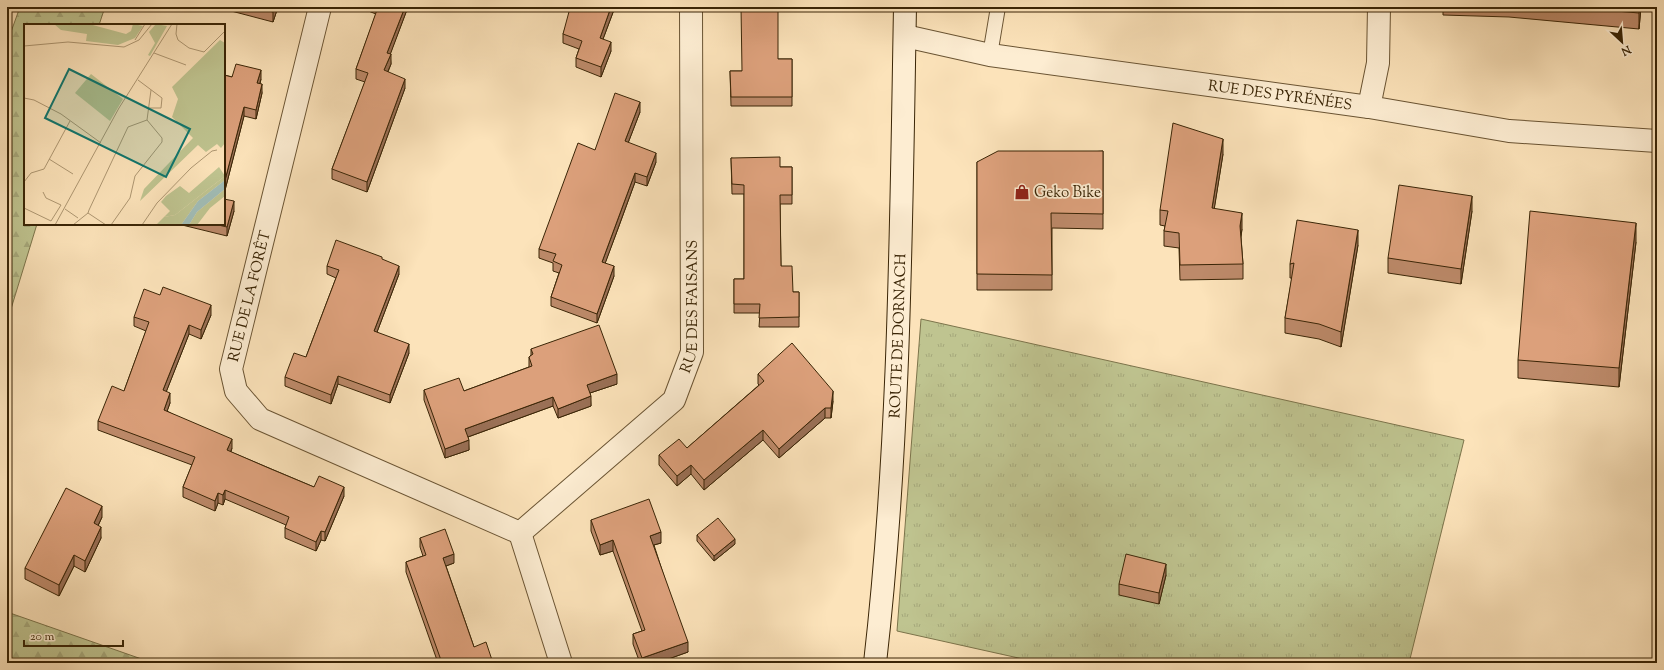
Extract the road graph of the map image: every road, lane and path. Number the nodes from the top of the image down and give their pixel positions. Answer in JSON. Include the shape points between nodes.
{"nodes":[{"id":1,"x":320,"y":7,"type":"edge"},
{"id":2,"x":691,"y":7,"type":"edge"},
{"id":3,"x":905,"y":7,"type":"edge"},
{"id":4,"x":998,"y":7,"type":"edge"},
{"id":5,"x":1379,"y":7,"type":"edge"},
{"id":6,"x":904,"y":36,"type":"junction"},
{"id":7,"x":990,"y":55,"type":"junction"},
{"id":8,"x":1369,"y":107,"type":"junction"},
{"id":9,"x":1657,"y":141,"type":"edge"},
{"id":10,"x":520,"y":533,"type":"junction"},
{"id":11,"x":561,"y":663,"type":"edge"},
{"id":12,"x":875,"y":663,"type":"edge"}],
"edges":[{"from":1,"to":10,"type":"street","name":"RUE DE LA FORÊT","via":[[231,369],[236,391],[260,419]]},
{"from":2,"to":10,"type":"street","name":"RUE DES FAISANS","via":[[692,352],[674,400]]},
{"from":3,"to":6,"type":"street","name":"ROUTE DE DORNACH"},
{"from":4,"to":7,"type":"lane"},
{"from":5,"to":8,"type":"street","via":[[1378,63]]},
{"from":6,"to":7,"type":"street","name":"RUE DES PYRÉNÉES"},
{"from":6,"to":12,"type":"street","name":"ROUTE DE DORNACH","via":[[902,211],[894,441]]},
{"from":7,"to":8,"type":"street","name":"RUE DES PYRÉNÉES"},
{"from":8,"to":9,"type":"street","name":"RUE DES PYRÉNÉES","via":[[1508,131]]},
{"from":10,"to":11,"type":"street"}]}
